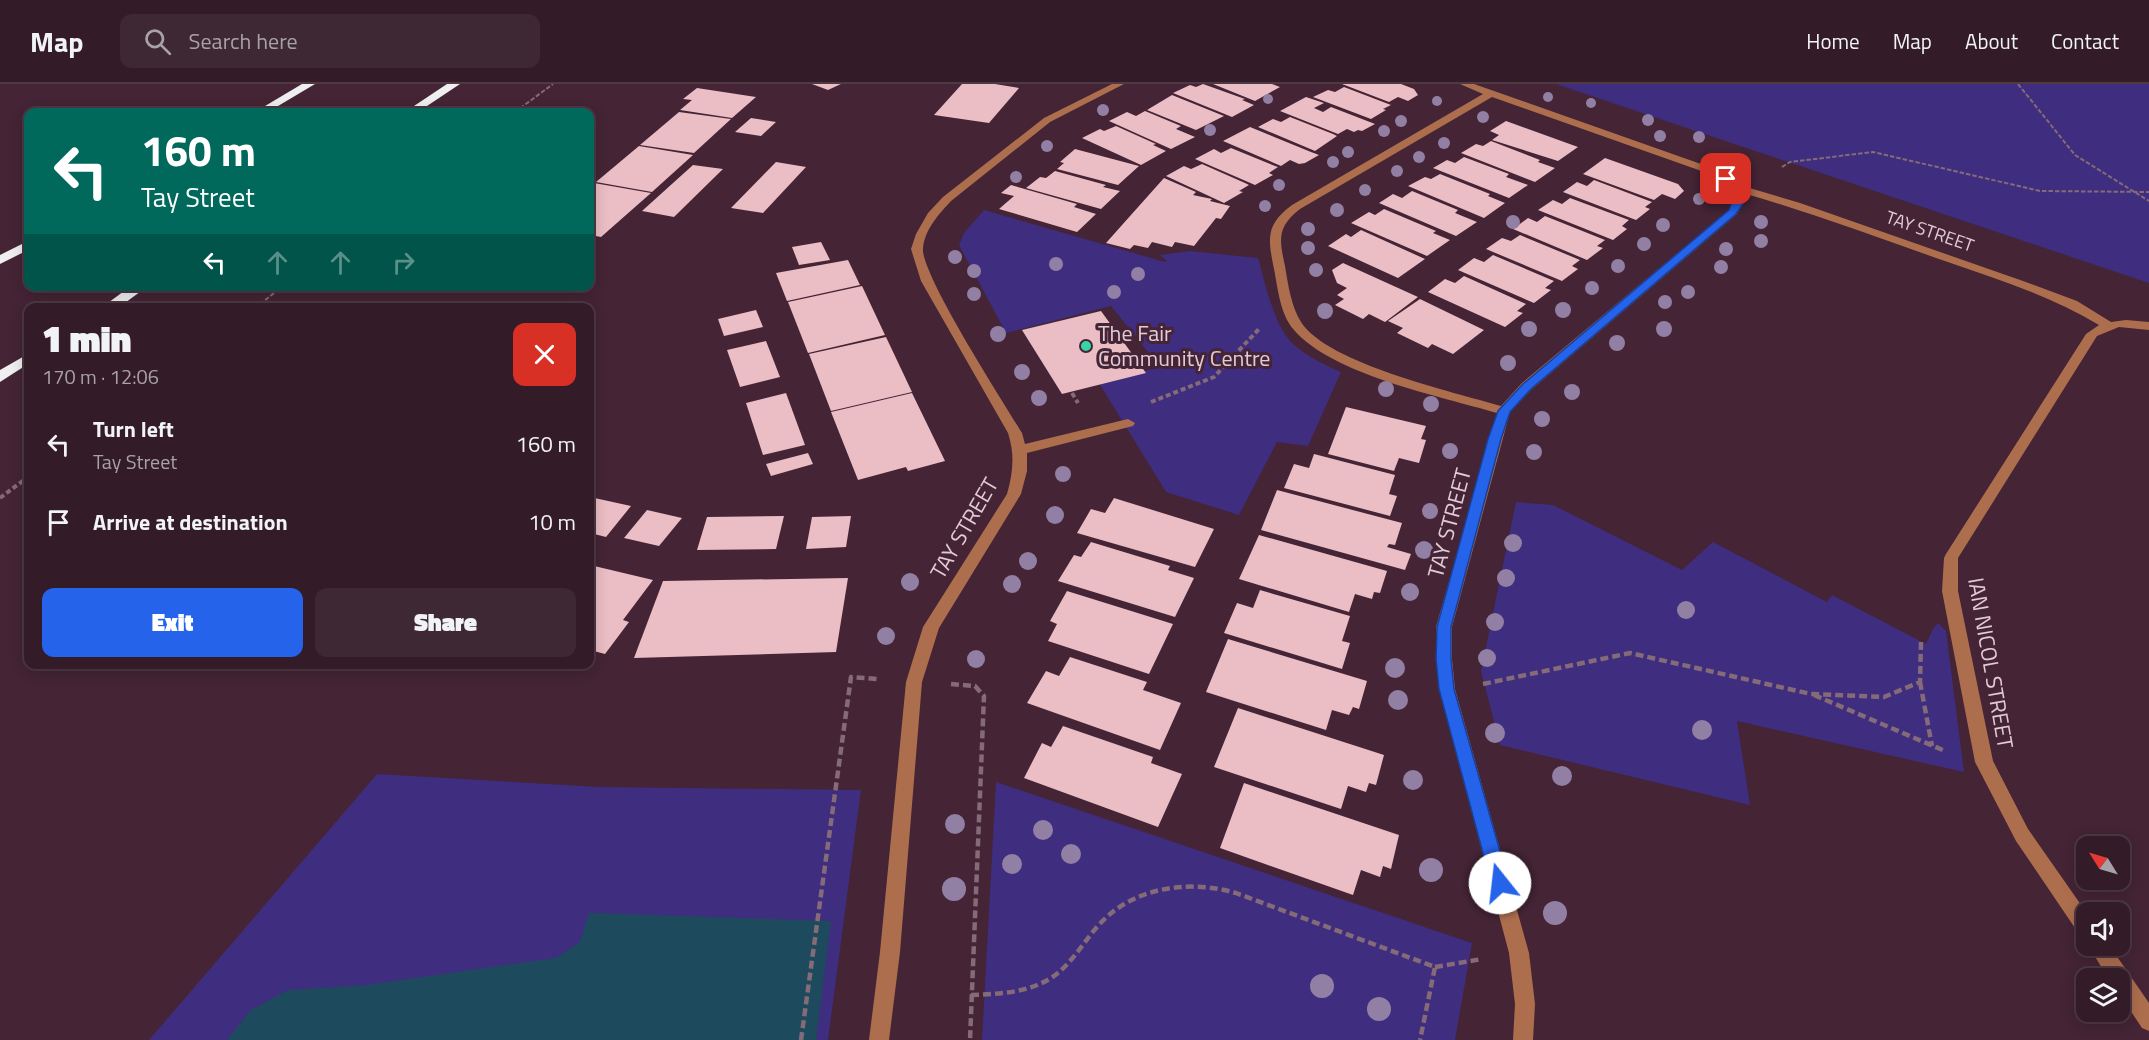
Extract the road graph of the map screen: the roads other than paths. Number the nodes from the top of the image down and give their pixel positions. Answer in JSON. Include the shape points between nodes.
{"nodes":[{"id":1,"x":310,"y":84,"type":"edge"},
{"id":2,"x":455,"y":84,"type":"edge"},
{"id":3,"x":1119,"y":84,"type":"edge"},
{"id":4,"x":1465,"y":84,"type":"edge"},
{"id":5,"x":1491,"y":93,"type":"junction"},
{"id":6,"x":268,"y":108,"type":"edge"},
{"id":7,"x":417,"y":108,"type":"edge"},
{"id":8,"x":1734,"y":187,"type":"junction"},
{"id":9,"x":24,"y":246,"type":"edge"},
{"id":10,"x":0,"y":260,"type":"edge"},
{"id":11,"x":134,"y":291,"type":"edge"},
{"id":12,"x":116,"y":303,"type":"edge"},
{"id":13,"x":2108,"y":325,"type":"junction"},
{"id":14,"x":2149,"y":326,"type":"edge"},
{"id":15,"x":24,"y":361,"type":"edge"},
{"id":16,"x":0,"y":377,"type":"edge"},
{"id":17,"x":1504,"y":411,"type":"junction"},
{"id":18,"x":1128,"y":423,"type":"road end"},
{"id":19,"x":1020,"y":450,"type":"junction"},
{"id":20,"x":2076,"y":913,"type":"edge"},
{"id":21,"x":2105,"y":956,"type":"edge"},
{"id":22,"x":2149,"y":1021,"type":"edge"},
{"id":23,"x":879,"y":1040,"type":"edge"},
{"id":24,"x":1523,"y":1040,"type":"edge"}],
"edges":[{"from":1,"to":6,"type":"highway"},
{"from":2,"to":7,"type":"highway"},
{"from":3,"to":19,"type":"street","name":"TAY STREET","via":[[1038,126],[947,199],[921,234],[917,249],[927,280],[1009,422]]},
{"from":4,"to":5,"type":"street","name":"TAY STREET"},
{"from":5,"to":8,"type":"street","name":"TAY STREET","via":[[1693,164],[1726,179]]},
{"from":5,"to":17,"type":"street","via":[[1311,197],[1279,222],[1274,240],[1286,300],[1299,328],[1334,355]]},
{"from":8,"to":13,"type":"street","name":"TAY STREET","via":[[2019,283],[2073,304]]},
{"from":8,"to":17,"type":"street","name":"TAY STREET","via":[[1739,195],[1733,212],[1527,386]]},
{"from":9,"to":10,"type":"highway"},
{"from":11,"to":12,"type":"highway"},
{"from":13,"to":14,"type":"street"},
{"from":13,"to":20,"type":"street","name":"IAN NICOL STREET","via":[[2092,334],[1951,558],[1950,591],[1984,762],[2022,835]]},
{"from":15,"to":16,"type":"highway"},
{"from":17,"to":24,"type":"street","name":"TAY STREET","via":[[1444,627],[1443,659],[1447,689],[1519,953],[1525,1004]]},
{"from":18,"to":19,"type":"street"},
{"from":19,"to":23,"type":"street","name":"TAY STREET","via":[[1014,494],[931,627],[914,682]]},
{"from":21,"to":22,"type":"street"}]}
